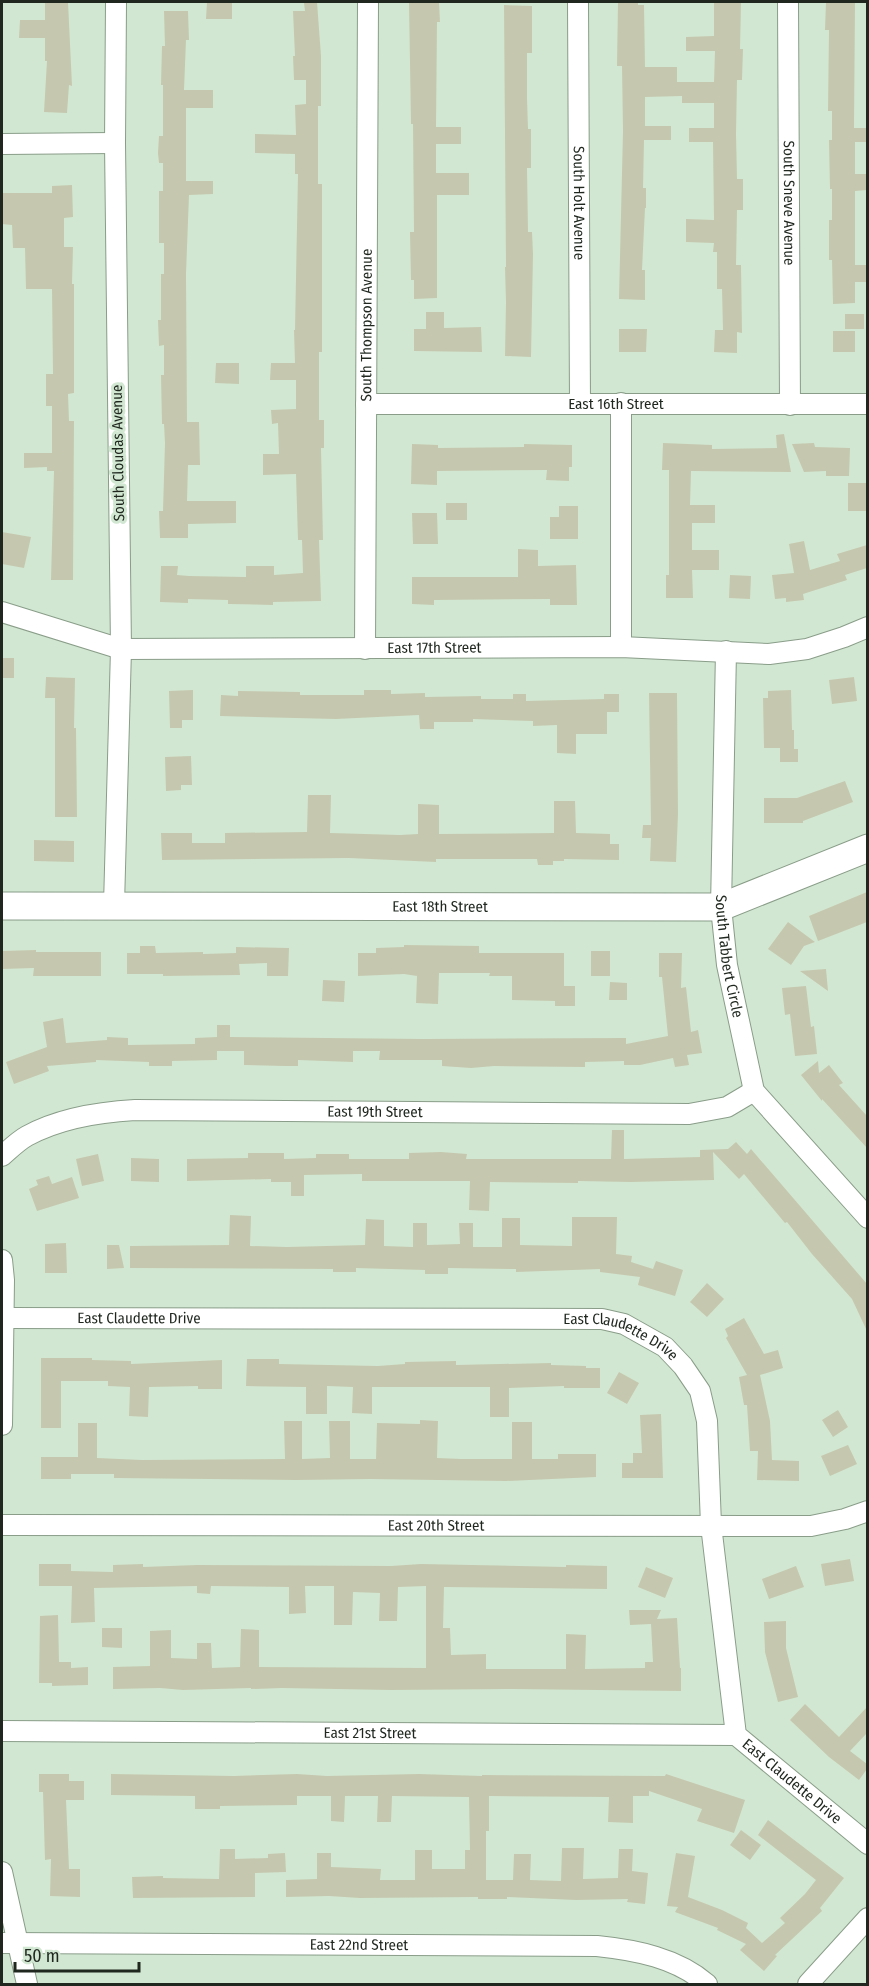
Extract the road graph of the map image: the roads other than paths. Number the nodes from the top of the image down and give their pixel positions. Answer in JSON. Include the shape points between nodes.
{"nodes":[{"id":1,"x":116,"y":2,"type":"edge"},
{"id":2,"x":368,"y":2,"type":"edge"},
{"id":3,"x":578,"y":2,"type":"edge"},
{"id":4,"x":788,"y":2,"type":"edge"},
{"id":5,"x":115,"y":143,"type":"junction"},
{"id":6,"x":2,"y":144,"type":"edge"},
{"id":7,"x":580,"y":403,"type":"junction"},
{"id":8,"x":621,"y":403,"type":"junction"},
{"id":9,"x":366,"y":404,"type":"junction"},
{"id":10,"x":867,"y":404,"type":"edge"},
{"id":11,"x":790,"y":405,"type":"junction"},
{"id":12,"x":2,"y":612,"type":"edge"},
{"id":13,"x":867,"y":627,"type":"edge"},
{"id":14,"x":621,"y":647,"type":"junction"},
{"id":15,"x":121,"y":649,"type":"junction"},
{"id":16,"x":365,"y":649,"type":"junction"},
{"id":17,"x":726,"y":651,"type":"junction"},
{"id":18,"x":867,"y":848,"type":"edge"},
{"id":19,"x":114,"y":905,"type":"junction"},
{"id":20,"x":2,"y":906,"type":"edge"},
{"id":21,"x":721,"y":907,"type":"junction"},
{"id":22,"x":754,"y":1091,"type":"junction"},
{"id":23,"x":2,"y":1156,"type":"edge"},
{"id":24,"x":867,"y":1218,"type":"edge"},
{"id":25,"x":2,"y":1260,"type":"edge"},
{"id":26,"x":4,"y":1318,"type":"junction"},
{"id":27,"x":2,"y":1425,"type":"edge"},
{"id":28,"x":867,"y":1510,"type":"edge"},
{"id":29,"x":2,"y":1525,"type":"edge"},
{"id":30,"x":711,"y":1525,"type":"junction"},
{"id":31,"x":2,"y":1731,"type":"edge"},
{"id":32,"x":736,"y":1735,"type":"junction"},
{"id":33,"x":867,"y":1844,"type":"edge"},
{"id":34,"x":2,"y":1872,"type":"edge"},
{"id":35,"x":867,"y":1918,"type":"edge"},
{"id":36,"x":10,"y":1943,"type":"edge"},
{"id":37,"x":27,"y":1984,"type":"edge"},
{"id":38,"x":707,"y":1984,"type":"edge"},
{"id":39,"x":808,"y":1984,"type":"edge"}],
"edges":[{"from":1,"to":5,"type":"street","name":"South Cloudas Avenue"},
{"from":2,"to":9,"type":"street","name":"South Thompson Avenue"},
{"from":3,"to":7,"type":"street","name":"South Holt Avenue"},
{"from":4,"to":11,"type":"street","name":"South Sneve Avenue"},
{"from":5,"to":6,"type":"street"},
{"from":5,"to":15,"type":"street","name":"South Cloudas Avenue"},
{"from":7,"to":8,"type":"street","name":"East 16th Street"},
{"from":7,"to":9,"type":"street","name":"East 16th Street"},
{"from":8,"to":11,"type":"street","name":"East 16th Street"},
{"from":8,"to":14,"type":"street"},
{"from":9,"to":16,"type":"street","name":"South Thompson Avenue"},
{"from":10,"to":11,"type":"street","name":"East 16th Street"},
{"from":12,"to":15,"type":"street","name":"East 17th Street"},
{"from":13,"to":17,"type":"street","name":"East 17th Street","via":[[807,649],[769,654]]},
{"from":14,"to":16,"type":"street","name":"East 17th Street"},
{"from":14,"to":17,"type":"street","name":"East 17th Street"},
{"from":15,"to":16,"type":"street","name":"East 17th Street"},
{"from":15,"to":19,"type":"street","name":"South Cloudas Avenue"},
{"from":17,"to":21,"type":"street","name":"South Tabbert Circle"},
{"from":18,"to":21,"type":"street","name":"East 18th Street"},
{"from":19,"to":20,"type":"street","name":"East 18th Street"},
{"from":19,"to":21,"type":"street","name":"East 18th Street"},
{"from":21,"to":22,"type":"street","name":"South Tabbert Circle","via":[[727,965]]},
{"from":22,"to":23,"type":"street","name":"East 19th Street","via":[[727,1107],[689,1114],[101,1112],[27,1136]]},
{"from":22,"to":24,"type":"street","name":"South Tabbert Circle"},
{"from":25,"to":26,"type":"street"},
{"from":26,"to":27,"type":"street"},
{"from":26,"to":30,"type":"street","name":"East Claudette Drive","via":[[602,1319],[624,1324],[665,1347],[700,1391],[707,1421]]},
{"from":28,"to":30,"type":"street","name":"East 20th Street","via":[[811,1526]]},
{"from":29,"to":30,"type":"street","name":"East 20th Street"},
{"from":30,"to":32,"type":"street","name":"East Claudette Drive"},
{"from":31,"to":32,"type":"street","name":"East 21st Street"},
{"from":32,"to":33,"type":"street","name":"East Claudette Drive"},
{"from":34,"to":36,"type":"street"},
{"from":35,"to":39,"type":"street"},
{"from":36,"to":37,"type":"street"},
{"from":36,"to":38,"type":"street","name":"East 22nd Street","via":[[597,1946],[652,1955],[697,1975]]}]}
